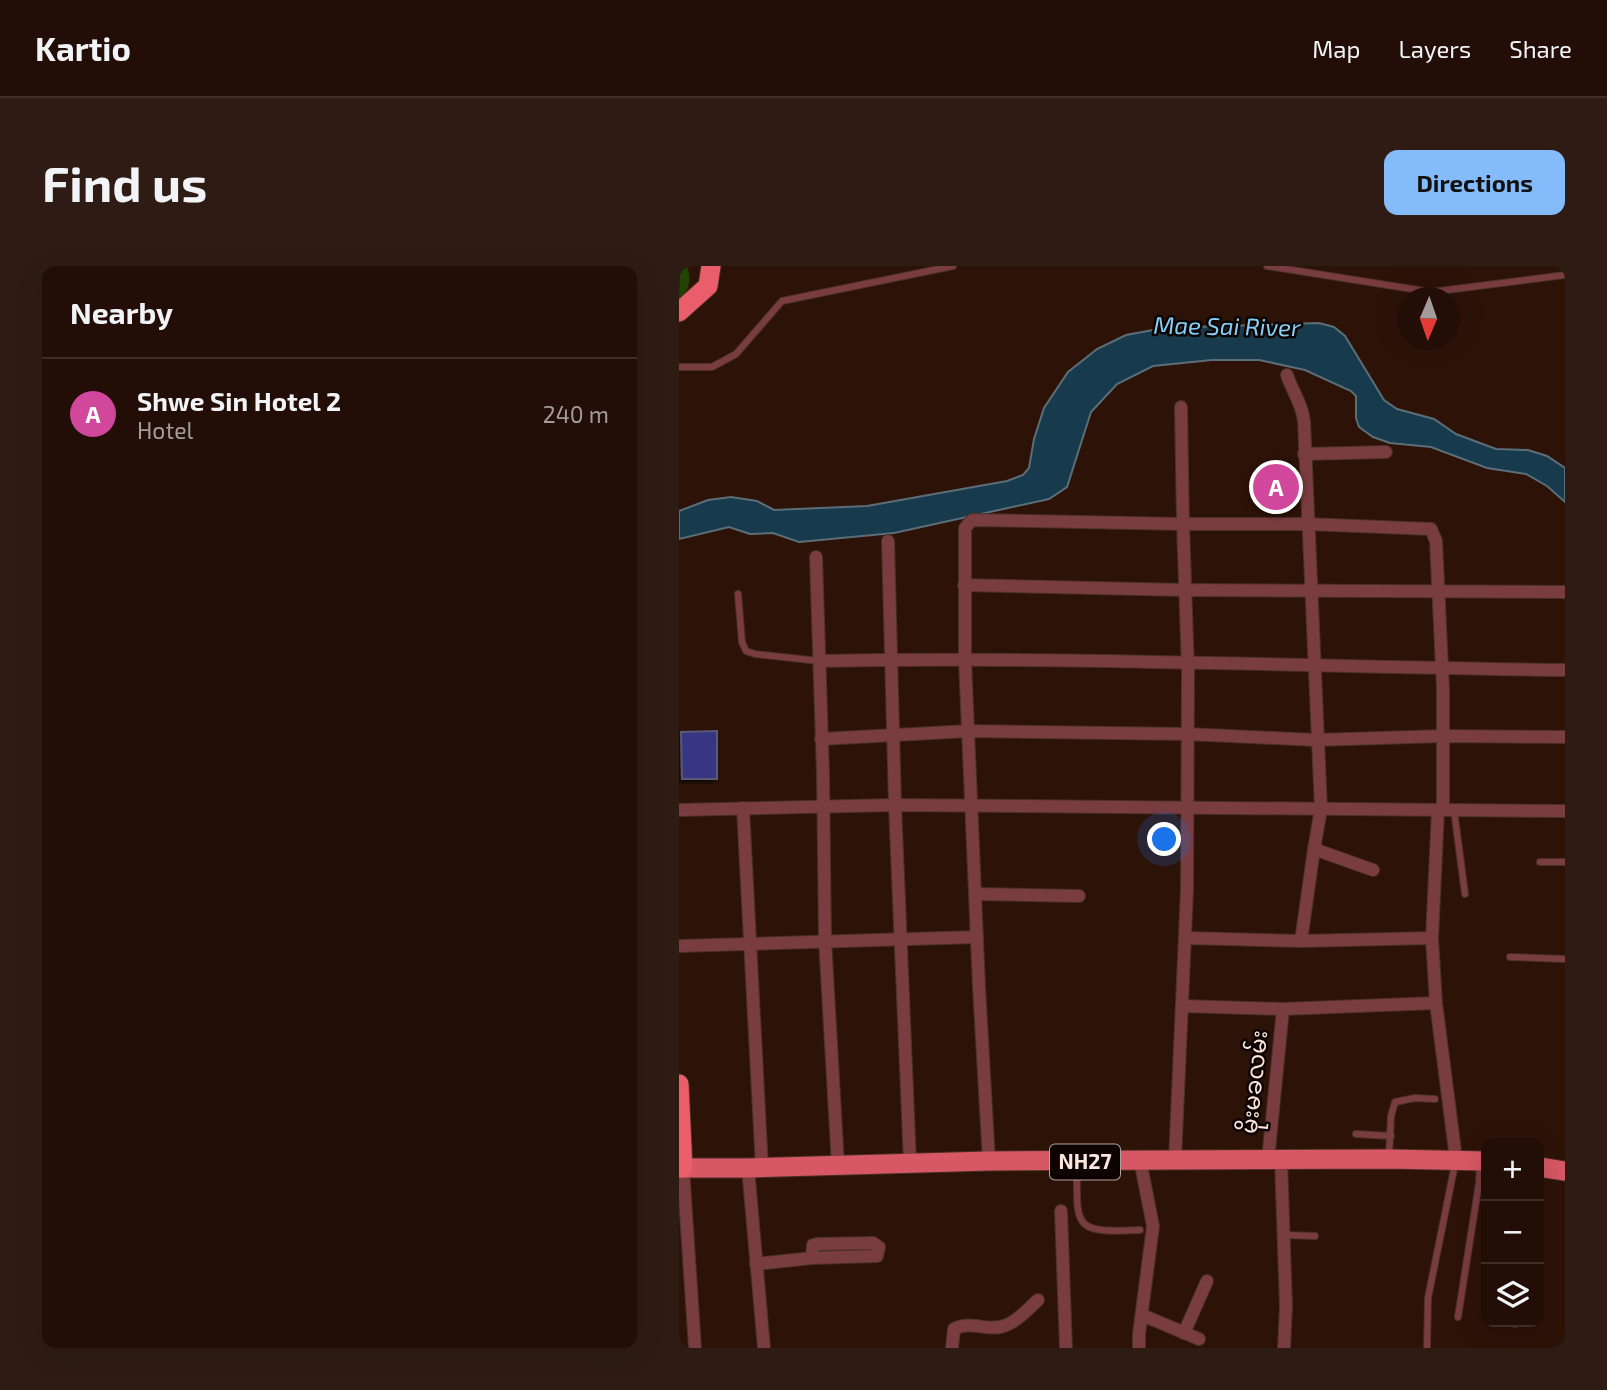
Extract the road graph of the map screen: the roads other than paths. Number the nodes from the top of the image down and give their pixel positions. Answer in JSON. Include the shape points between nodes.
{"nodes":[{"id":1,"x":711,"y":266,"type":"edge"},
{"id":2,"x":953,"y":266,"type":"edge"},
{"id":3,"x":1266,"y":266,"type":"edge"},
{"id":4,"x":1565,"y":275,"type":"edge"},
{"id":5,"x":679,"y":312,"type":"edge"},
{"id":6,"x":679,"y":367,"type":"edge"},
{"id":7,"x":1287,"y":375,"type":"dead end"},
{"id":8,"x":1181,"y":407,"type":"dead end"},
{"id":9,"x":1386,"y":452,"type":"dead end"},
{"id":10,"x":1304,"y":454,"type":"junction"},
{"id":11,"x":1183,"y":524,"type":"junction"},
{"id":12,"x":1307,"y":524,"type":"junction"},
{"id":13,"x":888,"y":541,"type":"dead end"},
{"id":14,"x":816,"y":557,"type":"dead end"},
{"id":15,"x":964,"y":585,"type":"junction"},
{"id":16,"x":1311,"y":589,"type":"junction"},
{"id":17,"x":1184,"y":590,"type":"junction"},
{"id":18,"x":1438,"y":590,"type":"junction"},
{"id":19,"x":1565,"y":592,"type":"edge"},
{"id":20,"x":738,"y":594,"type":"dead end"},
{"id":21,"x":893,"y":660,"type":"junction"},
{"id":22,"x":965,"y":660,"type":"junction"},
{"id":23,"x":819,"y":661,"type":"junction"},
{"id":24,"x":1188,"y":662,"type":"junction"},
{"id":25,"x":1314,"y":667,"type":"junction"},
{"id":26,"x":1442,"y":669,"type":"junction"},
{"id":27,"x":1565,"y":670,"type":"edge"},
{"id":28,"x":969,"y":731,"type":"junction"},
{"id":29,"x":894,"y":734,"type":"junction"},
{"id":30,"x":1187,"y":734,"type":"junction"},
{"id":31,"x":1443,"y":736,"type":"junction"},
{"id":32,"x":1565,"y":737,"type":"edge"},
{"id":33,"x":821,"y":739,"type":"junction"},
{"id":34,"x":1316,"y":740,"type":"junction"},
{"id":35,"x":823,"y":805,"type":"junction"},
{"id":36,"x":895,"y":805,"type":"junction"},
{"id":37,"x":971,"y":806,"type":"junction"},
{"id":38,"x":743,"y":808,"type":"junction"},
{"id":39,"x":1187,"y":808,"type":"junction"},
{"id":40,"x":1321,"y":809,"type":"junction"},
{"id":41,"x":679,"y":810,"type":"edge"},
{"id":42,"x":1445,"y":810,"type":"junction"},
{"id":43,"x":1565,"y":811,"type":"edge"},
{"id":44,"x":1314,"y":849,"type":"junction"},
{"id":45,"x":1540,"y":862,"type":"dead end"},
{"id":46,"x":1565,"y":862,"type":"edge"},
{"id":47,"x":1373,"y":870,"type":"dead end"},
{"id":48,"x":975,"y":894,"type":"junction"},
{"id":49,"x":1465,"y":894,"type":"dead end"},
{"id":50,"x":1079,"y":896,"type":"dead end"},
{"id":51,"x":977,"y":937,"type":"junction"},
{"id":52,"x":1186,"y":938,"type":"junction"},
{"id":53,"x":1432,"y":938,"type":"junction"},
{"id":54,"x":901,"y":939,"type":"junction"},
{"id":55,"x":825,"y":940,"type":"junction"},
{"id":56,"x":1301,"y":941,"type":"junction"},
{"id":57,"x":751,"y":943,"type":"junction"},
{"id":58,"x":679,"y":946,"type":"edge"},
{"id":59,"x":1510,"y":957,"type":"dead end"},
{"id":60,"x":1565,"y":959,"type":"edge"},
{"id":61,"x":1436,"y":1003,"type":"junction"},
{"id":62,"x":1182,"y":1006,"type":"junction"},
{"id":63,"x":1283,"y":1009,"type":"junction"},
{"id":64,"x":679,"y":1084,"type":"edge"},
{"id":65,"x":1435,"y":1099,"type":"dead end"},
{"id":66,"x":1356,"y":1134,"type":"dead end"},
{"id":67,"x":1391,"y":1136,"type":"junction"},
{"id":68,"x":1389,"y":1159,"type":"junction"},
{"id":69,"x":1456,"y":1159,"type":"junction"},
{"id":70,"x":1140,"y":1160,"type":"junction"},
{"id":71,"x":1175,"y":1160,"type":"junction"},
{"id":72,"x":1274,"y":1160,"type":"junction"},
{"id":73,"x":989,"y":1161,"type":"junction"},
{"id":74,"x":1481,"y":1161,"type":"edge"},
{"id":75,"x":1077,"y":1162,"type":"junction"},
{"id":76,"x":910,"y":1163,"type":"junction"},
{"id":77,"x":838,"y":1165,"type":"junction"},
{"id":78,"x":681,"y":1168,"type":"edge"},
{"id":79,"x":755,"y":1168,"type":"junction"},
{"id":80,"x":1544,"y":1168,"type":"edge"},
{"id":81,"x":1565,"y":1171,"type":"edge"},
{"id":82,"x":1481,"y":1172,"type":"edge"},
{"id":83,"x":1479,"y":1183,"type":"junction"},
{"id":84,"x":1481,"y":1185,"type":"edge"},
{"id":85,"x":1061,"y":1211,"type":"dead end"},
{"id":86,"x":1140,"y":1230,"type":"dead end"},
{"id":87,"x":1283,"y":1235,"type":"junction"},
{"id":88,"x":1315,"y":1236,"type":"dead end"},
{"id":89,"x":812,"y":1258,"type":"junction"},
{"id":90,"x":756,"y":1264,"type":"junction"},
{"id":91,"x":1206,"y":1282,"type":"dead end"},
{"id":92,"x":1038,"y":1300,"type":"dead end"},
{"id":93,"x":1142,"y":1315,"type":"junction"},
{"id":94,"x":1458,"y":1317,"type":"dead end"},
{"id":95,"x":1184,"y":1333,"type":"junction"},
{"id":96,"x":1199,"y":1339,"type":"dead end"},
{"id":97,"x":695,"y":1348,"type":"edge"},
{"id":98,"x":764,"y":1348,"type":"edge"},
{"id":99,"x":952,"y":1348,"type":"edge"},
{"id":100,"x":1066,"y":1348,"type":"edge"},
{"id":101,"x":1139,"y":1348,"type":"edge"},
{"id":102,"x":1284,"y":1348,"type":"edge"},
{"id":103,"x":1427,"y":1348,"type":"edge"}],
"edges":[{"from":1,"to":5,"type":"highway","via":[[708,286]]},
{"from":2,"to":6,"type":"lane","via":[[782,301],[736,354],[712,367]]},
{"from":3,"to":4,"type":"lane","via":[[1431,292]]},
{"from":7,"to":10,"type":"street","via":[[1302,408]]},
{"from":8,"to":11,"type":"street"},
{"from":9,"to":10,"type":"street"},
{"from":10,"to":12,"type":"street"},
{"from":11,"to":12,"type":"street"},
{"from":11,"to":15,"type":"street","via":[[972,520],[965,528]]},
{"from":11,"to":17,"type":"street"},
{"from":12,"to":16,"type":"street"},
{"from":12,"to":18,"type":"street","via":[[1431,529],[1436,541]]},
{"from":13,"to":21,"type":"street"},
{"from":14,"to":23,"type":"street"},
{"from":15,"to":17,"type":"street"},
{"from":15,"to":22,"type":"street"},
{"from":16,"to":17,"type":"street"},
{"from":16,"to":18,"type":"street"},
{"from":16,"to":25,"type":"street"},
{"from":17,"to":24,"type":"street"},
{"from":18,"to":19,"type":"street"},
{"from":18,"to":26,"type":"street"},
{"from":20,"to":23,"type":"lane","via":[[746,651]]},
{"from":21,"to":22,"type":"street"},
{"from":21,"to":23,"type":"street"},
{"from":21,"to":29,"type":"street"},
{"from":22,"to":24,"type":"street"},
{"from":22,"to":28,"type":"street"},
{"from":23,"to":33,"type":"street"},
{"from":24,"to":25,"type":"street"},
{"from":24,"to":30,"type":"street"},
{"from":25,"to":26,"type":"street"},
{"from":25,"to":34,"type":"street"},
{"from":26,"to":27,"type":"street"},
{"from":26,"to":31,"type":"street"},
{"from":28,"to":29,"type":"street"},
{"from":28,"to":30,"type":"street"},
{"from":28,"to":37,"type":"street"},
{"from":29,"to":33,"type":"street"},
{"from":29,"to":36,"type":"street"},
{"from":30,"to":34,"type":"street"},
{"from":30,"to":39,"type":"street"},
{"from":31,"to":32,"type":"street"},
{"from":31,"to":34,"type":"street"},
{"from":31,"to":42,"type":"street"},
{"from":33,"to":35,"type":"street"},
{"from":34,"to":40,"type":"street"},
{"from":35,"to":36,"type":"street"},
{"from":35,"to":38,"type":"street"},
{"from":35,"to":55,"type":"street"},
{"from":36,"to":37,"type":"street"},
{"from":36,"to":54,"type":"street"},
{"from":37,"to":39,"type":"street"},
{"from":37,"to":48,"type":"street"},
{"from":38,"to":41,"type":"street"},
{"from":38,"to":57,"type":"street"},
{"from":39,"to":40,"type":"street"},
{"from":39,"to":52,"type":"street"},
{"from":40,"to":42,"type":"street"},
{"from":40,"to":44,"type":"street"},
{"from":42,"to":43,"type":"street"},
{"from":42,"to":49,"type":"lane"},
{"from":42,"to":53,"type":"street"},
{"from":44,"to":47,"type":"street"},
{"from":44,"to":56,"type":"street"},
{"from":45,"to":46,"type":"lane"},
{"from":48,"to":50,"type":"street"},
{"from":48,"to":51,"type":"street"},
{"from":51,"to":54,"type":"street"},
{"from":51,"to":73,"type":"street"},
{"from":52,"to":56,"type":"street"},
{"from":52,"to":62,"type":"street"},
{"from":53,"to":56,"type":"street"},
{"from":53,"to":61,"type":"street"},
{"from":54,"to":55,"type":"street"},
{"from":54,"to":76,"type":"street"},
{"from":55,"to":57,"type":"street"},
{"from":55,"to":77,"type":"street"},
{"from":57,"to":58,"type":"street"},
{"from":57,"to":79,"type":"street"},
{"from":59,"to":60,"type":"lane"},
{"from":61,"to":63,"type":"street"},
{"from":61,"to":69,"type":"street"},
{"from":62,"to":63,"type":"street"},
{"from":62,"to":71,"type":"street"},
{"from":63,"to":72,"type":"street","name":"မိုးမခလမ်း"},
{"from":64,"to":78,"type":"highway"},
{"from":65,"to":67,"type":"lane","via":[[1395,1102]]},
{"from":66,"to":67,"type":"lane"},
{"from":67,"to":68,"type":"lane"},
{"from":68,"to":69,"type":"main road","number":"NH27"},
{"from":68,"to":72,"type":"main road","number":"NH27"},
{"from":69,"to":74,"type":"main road","number":"NH27"},
{"from":69,"to":103,"type":"lane","via":[[1428,1298]]},
{"from":70,"to":71,"type":"main road","number":"NH27"},
{"from":70,"to":75,"type":"main road","number":"NH27"},
{"from":70,"to":93,"type":"street","via":[[1153,1226]]},
{"from":71,"to":72,"type":"main road","number":"NH27"},
{"from":72,"to":87,"type":"street","name":"မိုးမခလမ်း"},
{"from":73,"to":75,"type":"main road","number":"NH27"},
{"from":73,"to":76,"type":"main road","number":"NH27"},
{"from":75,"to":86,"type":"lane","via":[[1077,1204],[1083,1223],[1102,1231]]},
{"from":76,"to":77,"type":"main road","number":"NH27"},
{"from":77,"to":79,"type":"main road","number":"NH27"},
{"from":78,"to":79,"type":"main road","number":"NH27"},
{"from":78,"to":97,"type":"street"},
{"from":79,"to":90,"type":"street"},
{"from":80,"to":81,"type":"main road"},
{"from":82,"to":83,"type":"lane"},
{"from":83,"to":84,"type":"lane"},
{"from":83,"to":94,"type":"lane"},
{"from":85,"to":100,"type":"street"},
{"from":87,"to":88,"type":"lane"},
{"from":87,"to":102,"type":"street","name":"မိုးမခလမ်း"},
{"from":89,"to":89,"type":"street","via":[[877,1256],[880,1247],[873,1243],[817,1244]]},
{"from":89,"to":90,"type":"street"},
{"from":90,"to":98,"type":"street"},
{"from":91,"to":95,"type":"street"},
{"from":92,"to":99,"type":"street","via":[[1000,1327],[964,1325],[954,1329]]},
{"from":93,"to":95,"type":"street"},
{"from":93,"to":101,"type":"street"},
{"from":95,"to":96,"type":"street"}]}
